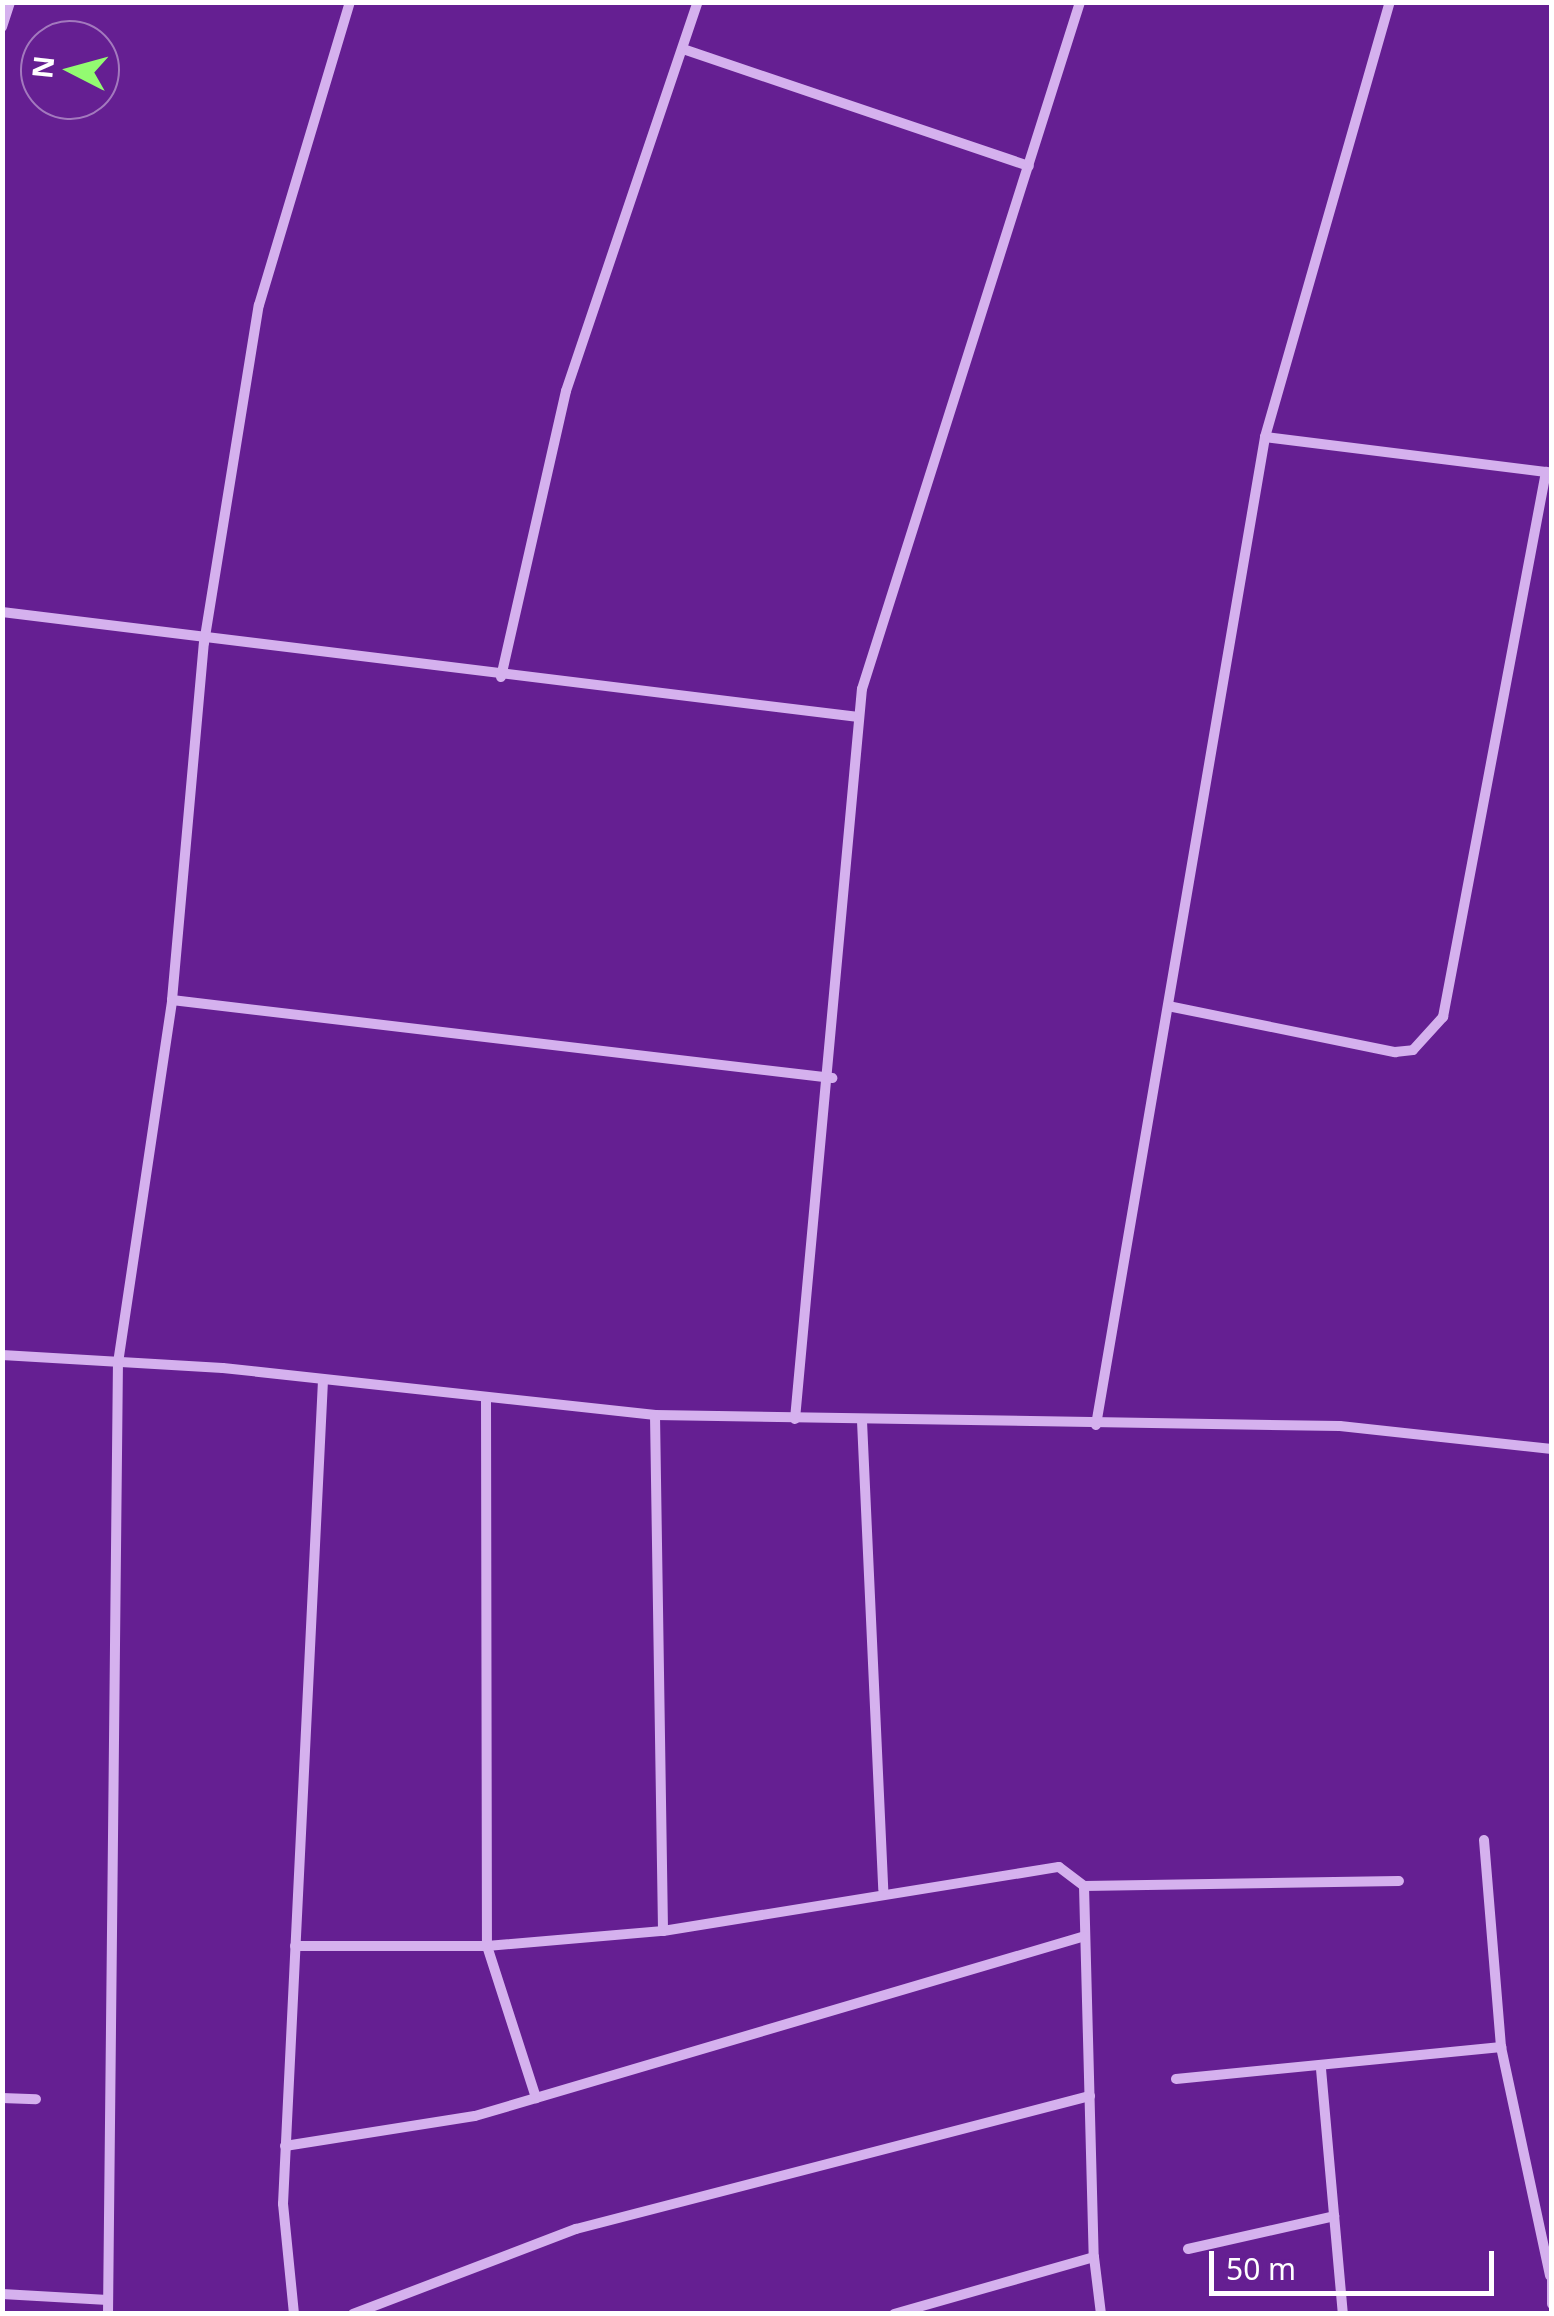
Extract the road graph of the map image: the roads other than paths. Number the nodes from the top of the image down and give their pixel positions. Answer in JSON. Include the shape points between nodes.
{"nodes":[{"id":1,"x":10,"y":2,"type":"edge"},
{"id":2,"x":350,"y":2,"type":"edge"},
{"id":3,"x":698,"y":2,"type":"edge"},
{"id":4,"x":1080,"y":2,"type":"edge"},
{"id":5,"x":1390,"y":2,"type":"edge"},
{"id":6,"x":2,"y":27,"type":"edge"},
{"id":7,"x":683,"y":49,"type":"junction"},
{"id":8,"x":1029,"y":166,"type":"junction"},
{"id":9,"x":1265,"y":437,"type":"junction"},
{"id":10,"x":1549,"y":472,"type":"edge"},
{"id":11,"x":2,"y":612,"type":"edge"},
{"id":12,"x":204,"y":642,"type":"junction"},
{"id":13,"x":502,"y":676,"type":"junction"},
{"id":14,"x":860,"y":718,"type":"junction"},
{"id":15,"x":172,"y":1000,"type":"junction"},
{"id":16,"x":1168,"y":1006,"type":"junction"},
{"id":17,"x":832,"y":1078,"type":"junction"},
{"id":18,"x":2,"y":1355,"type":"edge"},
{"id":19,"x":118,"y":1363,"type":"junction"},
{"id":20,"x":323,"y":1380,"type":"junction"},
{"id":21,"x":486,"y":1399,"type":"junction"},
{"id":22,"x":656,"y":1415,"type":"junction"},
{"id":23,"x":795,"y":1419,"type":"junction"},
{"id":24,"x":862,"y":1421,"type":"junction"},
{"id":25,"x":1096,"y":1426,"type":"junction"},
{"id":26,"x":1552,"y":1450,"type":"edge"},
{"id":27,"x":1484,"y":1840,"type":"dead end"},
{"id":28,"x":1399,"y":1882,"type":"dead end"},
{"id":29,"x":1084,"y":1886,"type":"junction"},
{"id":30,"x":883,"y":1890,"type":"junction"},
{"id":31,"x":663,"y":1930,"type":"junction"},
{"id":32,"x":1086,"y":1936,"type":"junction"},
{"id":33,"x":295,"y":1946,"type":"junction"},
{"id":34,"x":487,"y":1946,"type":"junction"},
{"id":35,"x":1501,"y":2047,"type":"junction"},
{"id":36,"x":1321,"y":2069,"type":"junction"},
{"id":37,"x":1176,"y":2079,"type":"dead end"},
{"id":38,"x":1090,"y":2096,"type":"junction"},
{"id":39,"x":2,"y":2098,"type":"edge"},
{"id":40,"x":536,"y":2098,"type":"junction"},
{"id":41,"x":36,"y":2099,"type":"dead end"},
{"id":42,"x":286,"y":2146,"type":"junction"},
{"id":43,"x":1334,"y":2216,"type":"junction"},
{"id":44,"x":1188,"y":2249,"type":"dead end"},
{"id":45,"x":1094,"y":2257,"type":"junction"},
{"id":46,"x":1551,"y":2276,"type":"edge"},
{"id":47,"x":2,"y":2294,"type":"edge"},
{"id":48,"x":108,"y":2300,"type":"junction"},
{"id":49,"x":1552,"y":2304,"type":"edge"},
{"id":50,"x":108,"y":2314,"type":"edge"},
{"id":51,"x":294,"y":2314,"type":"edge"},
{"id":52,"x":353,"y":2314,"type":"edge"},
{"id":53,"x":894,"y":2314,"type":"edge"},
{"id":54,"x":1101,"y":2314,"type":"edge"},
{"id":55,"x":1343,"y":2314,"type":"edge"}],
"edges":[{"from":1,"to":6,"type":"street"},
{"from":2,"to":12,"type":"street","via":[[259,305]]},
{"from":3,"to":7,"type":"street"},
{"from":4,"to":8,"type":"street"},
{"from":5,"to":9,"type":"street"},
{"from":7,"to":8,"type":"street"},
{"from":7,"to":13,"type":"street","via":[[566,391]]},
{"from":8,"to":14,"type":"street"},
{"from":9,"to":10,"type":"street"},
{"from":9,"to":16,"type":"street"},
{"from":10,"to":16,"type":"street","via":[[1443,1016],[1414,1050],[1396,1052]]},
{"from":11,"to":12,"type":"street"},
{"from":12,"to":13,"type":"street"},
{"from":12,"to":15,"type":"street"},
{"from":13,"to":14,"type":"street"},
{"from":14,"to":17,"type":"street"},
{"from":15,"to":17,"type":"street"},
{"from":15,"to":19,"type":"street"},
{"from":16,"to":25,"type":"street"},
{"from":17,"to":23,"type":"street"},
{"from":18,"to":19,"type":"street"},
{"from":19,"to":20,"type":"street"},
{"from":19,"to":48,"type":"street"},
{"from":20,"to":21,"type":"street"},
{"from":20,"to":33,"type":"street"},
{"from":21,"to":22,"type":"street"},
{"from":21,"to":34,"type":"street"},
{"from":22,"to":23,"type":"street"},
{"from":22,"to":31,"type":"street"},
{"from":23,"to":24,"type":"street"},
{"from":24,"to":25,"type":"street"},
{"from":24,"to":30,"type":"street"},
{"from":25,"to":26,"type":"street","via":[[1340,1426]]},
{"from":27,"to":35,"type":"street"},
{"from":28,"to":29,"type":"street"},
{"from":29,"to":30,"type":"street","via":[[1072,1872],[1042,1864]]},
{"from":29,"to":32,"type":"street"},
{"from":30,"to":31,"type":"street"},
{"from":31,"to":34,"type":"street"},
{"from":32,"to":38,"type":"street"},
{"from":32,"to":40,"type":"street"},
{"from":33,"to":34,"type":"street"},
{"from":33,"to":42,"type":"street"},
{"from":34,"to":40,"type":"street"},
{"from":35,"to":36,"type":"street"},
{"from":35,"to":46,"type":"street"},
{"from":36,"to":37,"type":"street"},
{"from":36,"to":43,"type":"street"},
{"from":38,"to":45,"type":"street"},
{"from":38,"to":52,"type":"street","via":[[576,2229]]},
{"from":39,"to":41,"type":"street"},
{"from":40,"to":42,"type":"street"},
{"from":42,"to":51,"type":"street"},
{"from":43,"to":44,"type":"street"},
{"from":43,"to":55,"type":"street"},
{"from":45,"to":53,"type":"street"},
{"from":45,"to":54,"type":"street"},
{"from":46,"to":49,"type":"street"},
{"from":47,"to":48,"type":"street"},
{"from":48,"to":50,"type":"street"}]}
